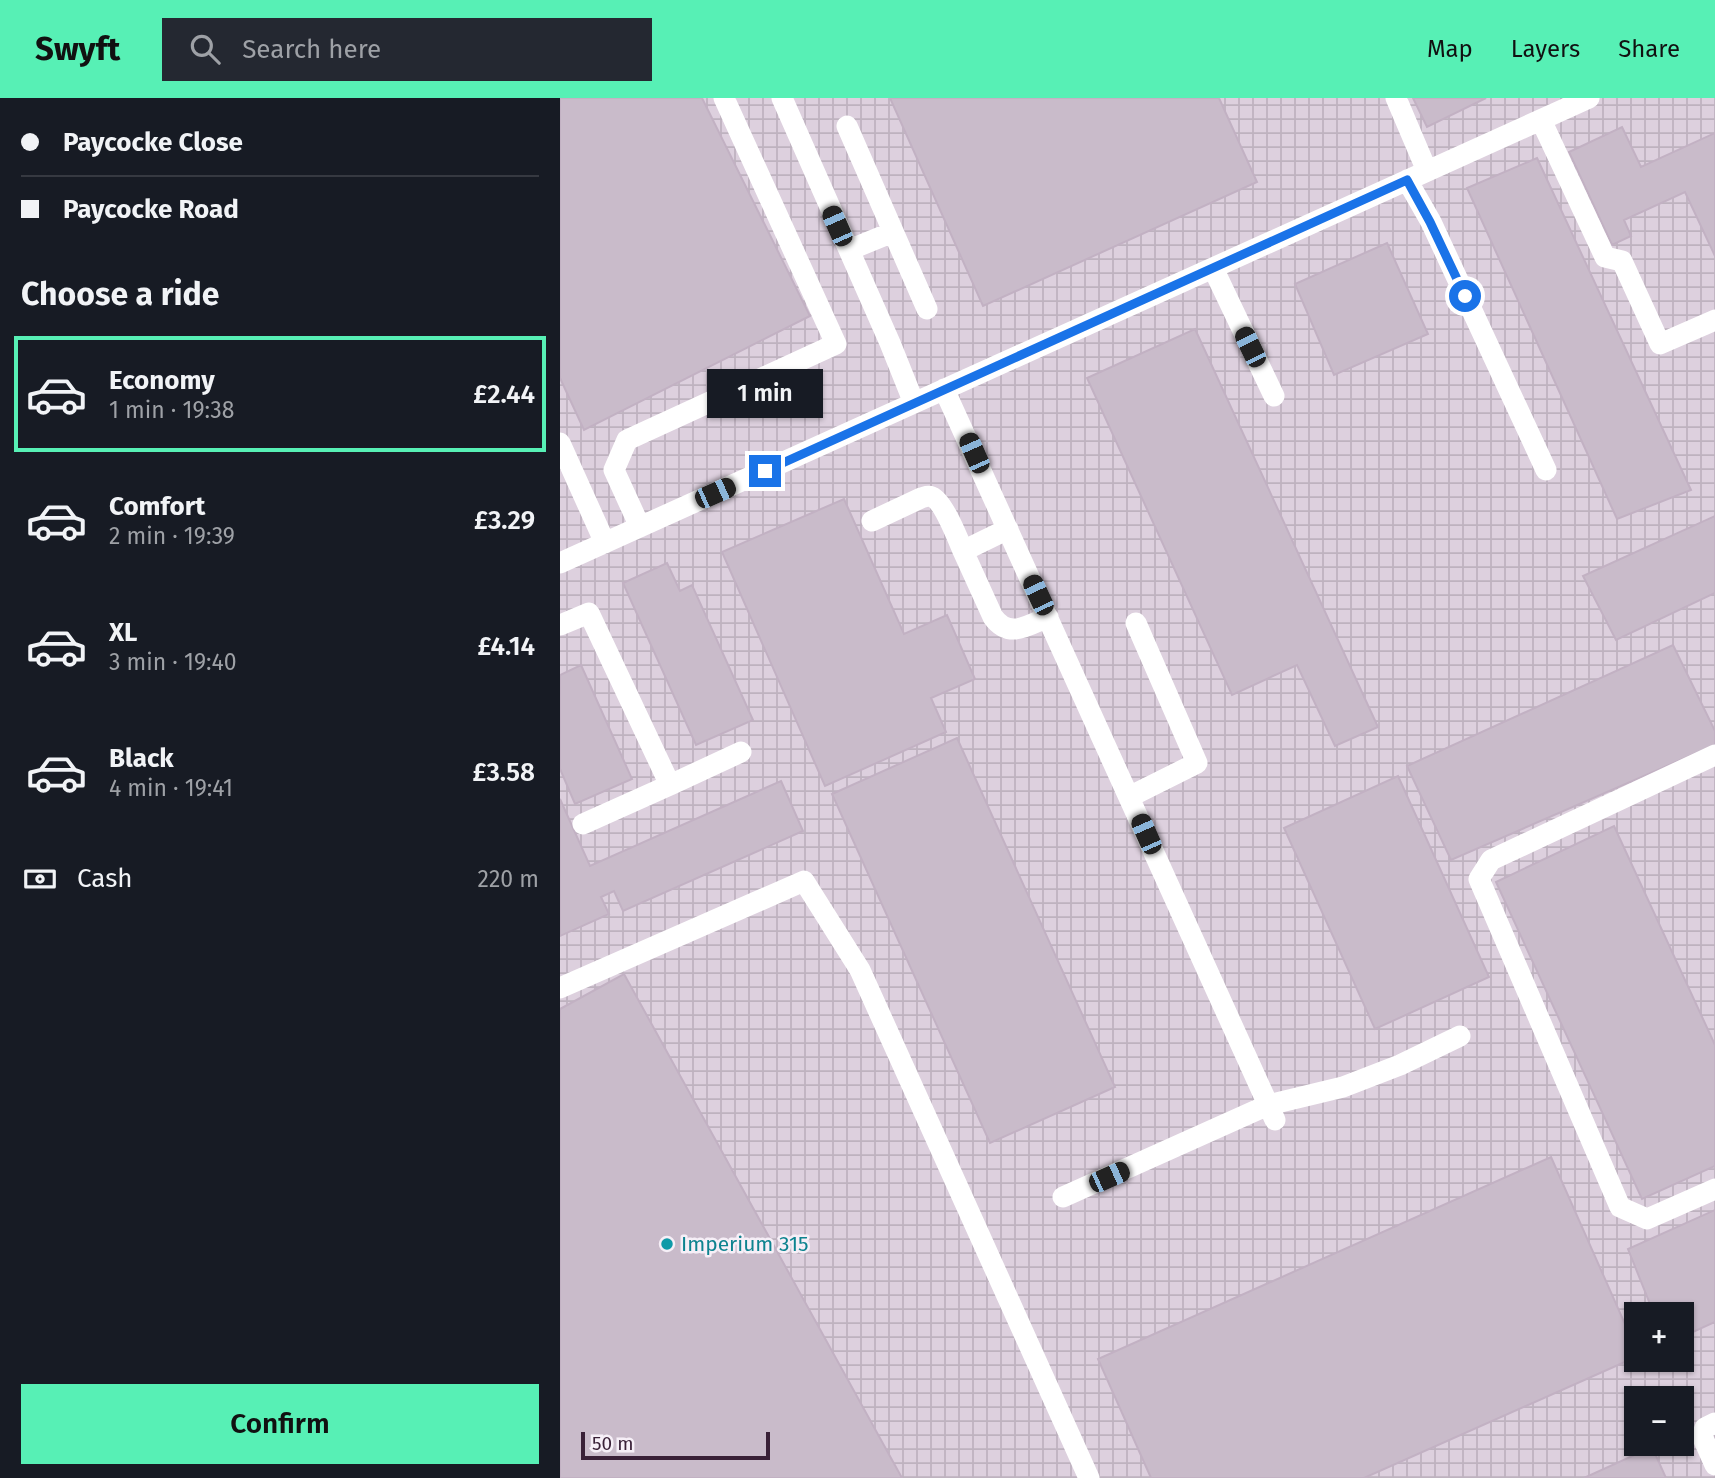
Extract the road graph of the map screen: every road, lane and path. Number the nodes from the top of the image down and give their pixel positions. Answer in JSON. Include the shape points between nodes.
{"nodes":[{"id":1,"x":724,"y":98,"type":"edge"},
{"id":2,"x":782,"y":98,"type":"edge"},
{"id":3,"x":1396,"y":98,"type":"edge"},
{"id":4,"x":1589,"y":98,"type":"edge"},
{"id":5,"x":1541,"y":120,"type":"junction"},
{"id":6,"x":847,"y":126,"type":"dead end"},
{"id":7,"x":1427,"y":171,"type":"junction"},
{"id":8,"x":1407,"y":180,"type":"junction"},
{"id":9,"x":894,"y":232,"type":"junction"},
{"id":10,"x":849,"y":250,"type":"junction"},
{"id":11,"x":1213,"y":268,"type":"junction"},
{"id":12,"x":927,"y":309,"type":"dead end"},
{"id":13,"x":1715,"y":320,"type":"edge"},
{"id":14,"x":944,"y":389,"type":"junction"},
{"id":15,"x":1273,"y":396,"type":"dead end"},
{"id":16,"x":914,"y":403,"type":"junction"},
{"id":17,"x":560,"y":443,"type":"edge"},
{"id":18,"x":1546,"y":470,"type":"dead end"},
{"id":19,"x":872,"y":521,"type":"dead end"},
{"id":20,"x":640,"y":527,"type":"junction"},
{"id":21,"x":1008,"y":529,"type":"junction"},
{"id":22,"x":605,"y":543,"type":"junction"},
{"id":23,"x":964,"y":551,"type":"junction"},
{"id":24,"x":560,"y":563,"type":"edge"},
{"id":25,"x":1048,"y":617,"type":"junction"},
{"id":26,"x":1136,"y":623,"type":"dead end"},
{"id":27,"x":560,"y":625,"type":"edge"},
{"id":28,"x":741,"y":752,"type":"dead end"},
{"id":29,"x":1715,"y":755,"type":"edge"},
{"id":30,"x":670,"y":785,"type":"junction"},
{"id":31,"x":1129,"y":797,"type":"junction"},
{"id":32,"x":583,"y":824,"type":"dead end"},
{"id":33,"x":560,"y":988,"type":"edge"},
{"id":34,"x":1460,"y":1036,"type":"dead end"},
{"id":35,"x":1271,"y":1113,"type":"junction"},
{"id":36,"x":1715,"y":1189,"type":"edge"},
{"id":37,"x":1063,"y":1197,"type":"dead end"},
{"id":38,"x":1715,"y":1423,"type":"edge"},
{"id":39,"x":1715,"y":1465,"type":"edge"},
{"id":40,"x":1090,"y":1478,"type":"edge"}],
"edges":[{"from":1,"to":20,"type":"street","via":[[836,344],[627,440],[614,470]]},
{"from":2,"to":10,"type":"street"},
{"from":3,"to":7,"type":"street"},
{"from":4,"to":5,"type":"street"},
{"from":5,"to":7,"type":"street"},
{"from":5,"to":13,"type":"street","via":[[1605,257],[1622,261],[1660,344]]},
{"from":6,"to":9,"type":"street"},
{"from":7,"to":8,"type":"street"},
{"from":8,"to":11,"type":"street"},
{"from":8,"to":18,"type":"street"},
{"from":9,"to":10,"type":"street"},
{"from":9,"to":12,"type":"street"},
{"from":10,"to":16,"type":"street"},
{"from":11,"to":14,"type":"street"},
{"from":11,"to":15,"type":"street"},
{"from":14,"to":16,"type":"street"},
{"from":14,"to":21,"type":"street"},
{"from":16,"to":20,"type":"street"},
{"from":17,"to":22,"type":"street"},
{"from":19,"to":23,"type":"street","via":[[928,496],[935,498]]},
{"from":20,"to":22,"type":"street"},
{"from":21,"to":23,"type":"street"},
{"from":21,"to":25,"type":"street"},
{"from":22,"to":24,"type":"street"},
{"from":23,"to":25,"type":"street","via":[[998,624],[1018,630]]},
{"from":25,"to":31,"type":"street"},
{"from":26,"to":31,"type":"street","via":[[1197,763]]},
{"from":27,"to":30,"type":"street","via":[[589,613]]},
{"from":28,"to":30,"type":"street"},
{"from":29,"to":36,"type":"street","via":[[1491,860],[1479,879],[1620,1208],[1647,1219]]},
{"from":30,"to":32,"type":"street"},
{"from":31,"to":35,"type":"street"},
{"from":33,"to":40,"type":"street","via":[[804,881],[860,970]]},
{"from":34,"to":35,"type":"street","via":[[1400,1065]]},
{"from":35,"to":37,"type":"street"},
{"from":38,"to":39,"type":"street","via":[[1705,1428],[1702,1436]]}]}
